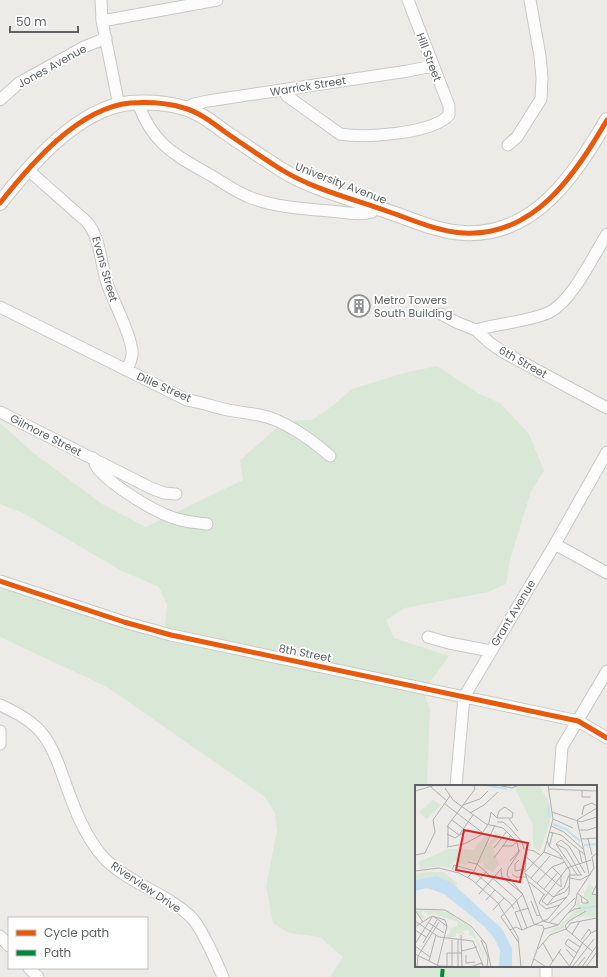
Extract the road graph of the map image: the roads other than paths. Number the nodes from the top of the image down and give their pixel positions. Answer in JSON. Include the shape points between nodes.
{"nodes":[{"id":1,"x":101,"y":0,"type":"edge"},
{"id":2,"x":217,"y":0,"type":"edge"},
{"id":3,"x":408,"y":0,"type":"edge"},
{"id":4,"x":530,"y":0,"type":"edge"},
{"id":5,"x":205,"y":1,"type":"edge"},
{"id":6,"x":102,"y":20,"type":"junction"},
{"id":7,"x":106,"y":38,"type":"junction"},
{"id":8,"x":432,"y":66,"type":"junction"},
{"id":9,"x":284,"y":90,"type":"junction"},
{"id":10,"x":0,"y":100,"type":"edge"},
{"id":11,"x":138,"y":103,"type":"junction"},
{"id":12,"x":119,"y":106,"type":"junction"},
{"id":13,"x":186,"y":108,"type":"junction"},
{"id":14,"x":607,"y":120,"type":"edge"},
{"id":15,"x":508,"y":145,"type":"dead end"},
{"id":16,"x":27,"y":169,"type":"junction"},
{"id":17,"x":0,"y":202,"type":"edge"},
{"id":18,"x":375,"y":207,"type":"junction"},
{"id":19,"x":607,"y":234,"type":"edge"},
{"id":20,"x":0,"y":307,"type":"edge"},
{"id":21,"x":441,"y":314,"type":"dead end"},
{"id":22,"x":476,"y":330,"type":"junction"},
{"id":23,"x":126,"y":370,"type":"junction"},
{"id":24,"x":607,"y":408,"type":"edge"},
{"id":25,"x":0,"y":412,"type":"edge"},
{"id":26,"x":607,"y":452,"type":"edge"},
{"id":27,"x":330,"y":456,"type":"dead end"},
{"id":28,"x":93,"y":458,"type":"junction"},
{"id":29,"x":176,"y":494,"type":"dead end"},
{"id":30,"x":207,"y":524,"type":"dead end"},
{"id":31,"x":555,"y":544,"type":"junction"},
{"id":32,"x":607,"y":573,"type":"edge"},
{"id":33,"x":0,"y":581,"type":"edge"},
{"id":34,"x":428,"y":637,"type":"dead end"},
{"id":35,"x":491,"y":651,"type":"junction"},
{"id":36,"x":607,"y":671,"type":"edge"},
{"id":37,"x":464,"y":697,"type":"junction"},
{"id":38,"x":0,"y":705,"type":"edge"},
{"id":39,"x":578,"y":721,"type":"junction"},
{"id":40,"x":0,"y":731,"type":"edge"},
{"id":41,"x":607,"y":738,"type":"edge"},
{"id":42,"x":0,"y":744,"type":"edge"},
{"id":43,"x":456,"y":785,"type":"edge"},
{"id":44,"x":559,"y":785,"type":"edge"},
{"id":45,"x":0,"y":938,"type":"edge"},
{"id":46,"x":8,"y":945,"type":"edge"},
{"id":47,"x":30,"y":969,"type":"edge"},
{"id":48,"x":38,"y":977,"type":"edge"},
{"id":49,"x":223,"y":977,"type":"edge"}],
"edges":[{"from":1,"to":6,"type":"street"},
{"from":2,"to":5,"type":"street"},
{"from":3,"to":8,"type":"street","name":"Hill Street"},
{"from":4,"to":15,"type":"street","via":[[540,56],[542,99],[517,137]]},
{"from":5,"to":6,"type":"street"},
{"from":6,"to":7,"type":"street"},
{"from":7,"to":10,"type":"street","name":"Jones Avenue","via":[[84,47],[18,83]]},
{"from":7,"to":12,"type":"street"},
{"from":8,"to":9,"type":"street","name":"Warrick Street"},
{"from":8,"to":9,"type":"street","name":"Hill Street","via":[[449,106],[449,115],[434,125],[390,134],[340,134],[287,96]]},
{"from":9,"to":13,"type":"street","name":"Warrick Street","via":[[194,104]]},
{"from":11,"to":12,"type":"street","name":"University Avenue"},
{"from":11,"to":13,"type":"street","name":"University Avenue"},
{"from":11,"to":18,"type":"street","via":[[149,127],[172,153],[249,197],[277,205],[366,214],[372,212]]},
{"from":12,"to":16,"type":"street","name":"University Avenue","via":[[84,121]]},
{"from":13,"to":18,"type":"street","name":"University Avenue","via":[[210,121],[283,171]]},
{"from":14,"to":18,"type":"street","name":"University Avenue","via":[[567,180],[534,213],[510,226],[488,233],[463,233],[440,229]]},
{"from":16,"to":17,"type":"street","name":"University Avenue"},
{"from":16,"to":23,"type":"street","name":"Evans Street","via":[[93,229],[98,241],[102,267],[132,350],[132,359]]},
{"from":19,"to":22,"type":"street","via":[[577,285],[561,305],[525,320]]},
{"from":20,"to":23,"type":"street","name":"Dille Street"},
{"from":21,"to":22,"type":"street","name":"6th Street"},
{"from":22,"to":24,"type":"street","name":"6th Street","via":[[503,352]]},
{"from":23,"to":27,"type":"street","name":"Dille Street","via":[[187,400],[272,418],[307,438]]},
{"from":25,"to":28,"type":"street","name":"Gilmore Street"},
{"from":26,"to":31,"type":"street","name":"Grant Avenue"},
{"from":28,"to":29,"type":"street","name":"Gilmore Street","via":[[151,488]]},
{"from":28,"to":30,"type":"street","name":"Gilmore Street","via":[[98,468],[144,505],[176,519]]},
{"from":31,"to":32,"type":"street"},
{"from":31,"to":35,"type":"street","name":"Grant Avenue"},
{"from":33,"to":37,"type":"street","name":"8th Street","via":[[171,635]]},
{"from":34,"to":35,"type":"street"},
{"from":35,"to":37,"type":"street","name":"Grant Avenue"},
{"from":36,"to":39,"type":"street"},
{"from":37,"to":39,"type":"street","name":"8th Street"},
{"from":37,"to":43,"type":"street","name":"Grant Avenue"},
{"from":38,"to":49,"type":"street","name":"Riverview Drive","via":[[30,721],[51,746],[80,822],[104,858],[120,872],[160,895],[193,919]]},
{"from":39,"to":41,"type":"street","name":"8th Street"},
{"from":39,"to":44,"type":"street","via":[[562,747]]},
{"from":40,"to":42,"type":"street"},
{"from":45,"to":46,"type":"street"},
{"from":47,"to":48,"type":"street"}]}
